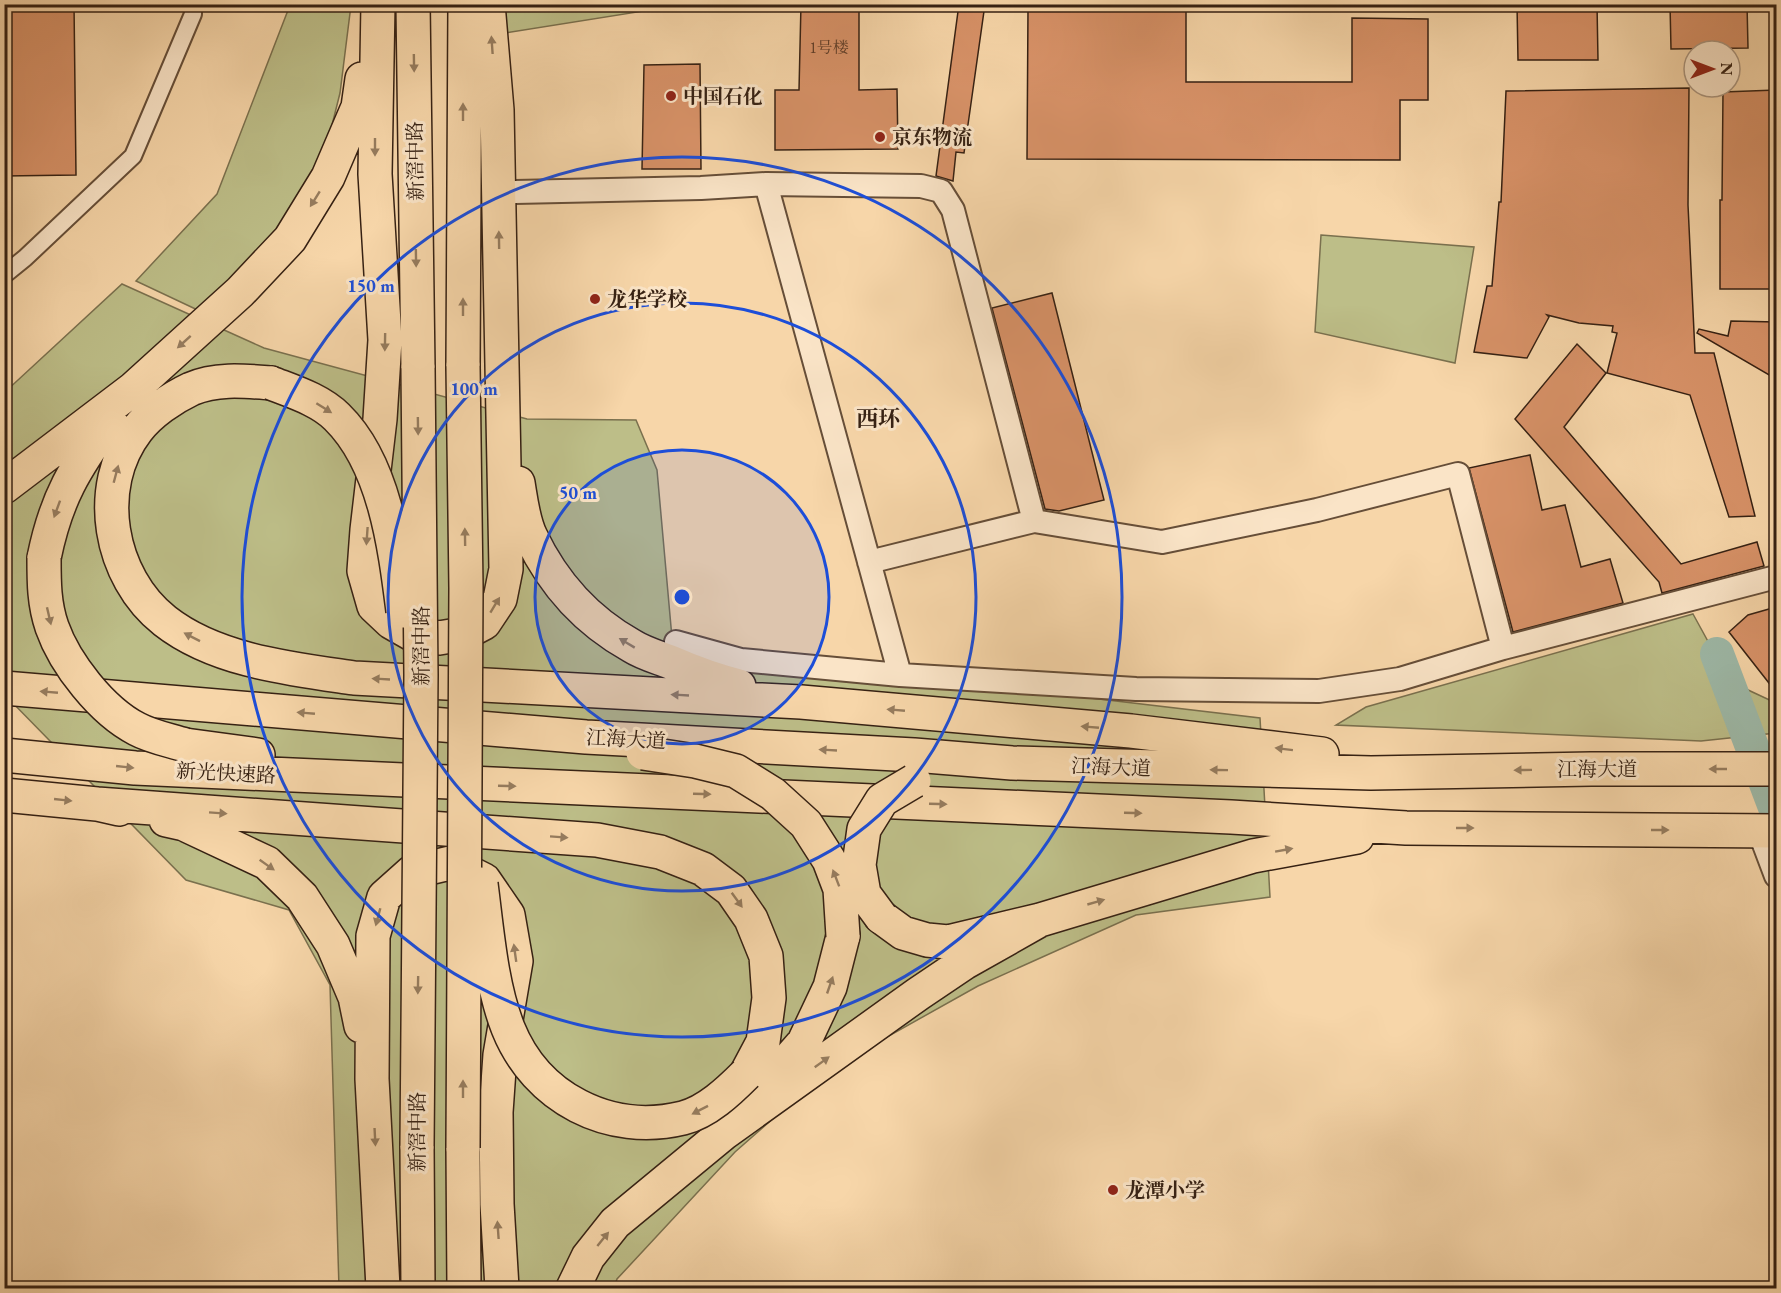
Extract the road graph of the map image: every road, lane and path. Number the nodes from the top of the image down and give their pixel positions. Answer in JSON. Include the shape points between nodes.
{"nodes":[{"id":1,"x":193,"y":4,"type":"edge"},
{"id":2,"x":371,"y":4,"type":"edge"},
{"id":3,"x":378,"y":4,"type":"edge"},
{"id":4,"x":413,"y":4,"type":"edge"},
{"id":5,"x":465,"y":4,"type":"edge"},
{"id":6,"x":488,"y":4,"type":"edge"},
{"id":7,"x":766,"y":184,"type":"junction"},
{"id":8,"x":498,"y":195,"type":"junction"},
{"id":9,"x":4,"y":275,"type":"edge"},
{"id":10,"x":500,"y":319,"type":"junction"},
{"id":11,"x":133,"y":389,"type":"junction"},
{"id":12,"x":4,"y":487,"type":"edge"},
{"id":13,"x":1034,"y":521,"type":"junction"},
{"id":14,"x":869,"y":562,"type":"junction"},
{"id":15,"x":1776,"y":577,"type":"edge"},
{"id":16,"x":676,"y":642,"type":"dead end"},
{"id":17,"x":1503,"y":648,"type":"junction"},
{"id":18,"x":900,"y":675,"type":"junction"},
{"id":19,"x":4,"y":688,"type":"edge"},
{"id":20,"x":801,"y":702,"type":"junction"},
{"id":21,"x":434,"y":732,"type":"junction"},
{"id":22,"x":4,"y":755,"type":"edge"},
{"id":23,"x":1011,"y":763,"type":"junction"},
{"id":24,"x":1776,"y":769,"type":"edge"},
{"id":25,"x":456,"y":770,"type":"junction"},
{"id":26,"x":1467,"y":771,"type":"junction"},
{"id":27,"x":4,"y":795,"type":"edge"},
{"id":28,"x":97,"y":804,"type":"junction"},
{"id":29,"x":1406,"y":828,"type":"junction"},
{"id":30,"x":1768,"y":831,"type":"edge"},
{"id":31,"x":1776,"y":876,"type":"edge"},
{"id":32,"x":1040,"y":920,"type":"junction"},
{"id":33,"x":372,"y":1079,"type":"junction"},
{"id":34,"x":724,"y":1133,"type":"junction"},
{"id":35,"x":383,"y":1288,"type":"edge"},
{"id":36,"x":418,"y":1288,"type":"edge"},
{"id":37,"x":464,"y":1288,"type":"edge"},
{"id":38,"x":502,"y":1288,"type":"edge"},
{"id":39,"x":573,"y":1288,"type":"edge"}],
"edges":[{"from":1,"to":9,"type":"street","via":[[193,14],[133,156]]},
{"from":2,"to":11,"type":"highway","one_way":true,"via":[[358,107],[328,177],[290,239],[240,292]]},
{"from":3,"to":10,"type":"highway","one_way":true,"via":[[375,174],[385,340],[364,571],[374,606],[412,634],[439,638],[463,634],[484,623],[500,599],[506,569]]},
{"from":4,"to":21,"type":"highway","name":"新滘中路","one_way":true,"bridge":true,"via":[[418,368]]},
{"from":25,"to":5,"type":"highway","one_way":true,"bridge":true,"via":[[466,588]]},
{"from":8,"to":6,"type":"highway","one_way":true,"via":[[497,110]]},
{"from":7,"to":8,"type":"street"},
{"from":7,"to":13,"type":"street","via":[[921,186],[941,191],[953,210]]},
{"from":7,"to":14,"type":"street"},
{"from":10,"to":8,"type":"highway","one_way":true},
{"from":20,"to":10,"type":"highway","one_way":true,"via":[[710,679],[633,647],[598,624],[572,600],[530,536],[522,508]]},
{"from":11,"to":12,"type":"highway"},
{"from":11,"to":25,"type":"highway","one_way":true,"bridge":true,"via":[[64,491],[44,558],[44,593],[52,627],[66,658],[84,682],[115,714],[136,728],[185,745]]},
{"from":13,"to":14,"type":"street"},
{"from":13,"to":17,"type":"street","via":[[1162,542],[1317,510],[1458,474]]},
{"from":14,"to":18,"type":"street"},
{"from":15,"to":17,"type":"street"},
{"from":16,"to":18,"type":"street","via":[[741,660]]},
{"from":17,"to":18,"type":"street","via":[[1400,679],[1319,691],[1136,689]]},
{"from":21,"to":19,"type":"highway","one_way":true},
{"from":20,"to":21,"type":"highway","one_way":true,"bridge":true,"via":[[354,678],[248,659],[190,637],[165,621],[139,595],[121,563],[111,524],[113,487],[121,456],[137,429],[160,408],[192,388],[231,380],[272,383],[306,397],[336,416],[357,440],[388,520],[398,574]]},
{"from":26,"to":20,"type":"highway","one_way":true,"via":[[1131,731]]},
{"from":23,"to":21,"type":"highway","name":"江海大道","one_way":true,"via":[[586,737]]},
{"from":34,"to":21,"type":"highway","one_way":true,"bridge":true,"via":[[804,1042],[830,987],[843,936],[840,889],[829,860],[806,824],[773,794],[736,771],[644,753]]},
{"from":21,"to":36,"type":"highway","name":"新滘中路","one_way":true,"bridge":true,"via":[[417,1146]]},
{"from":22,"to":25,"type":"highway","name":"新光快速路","one_way":true,"via":[[135,768]]},
{"from":26,"to":23,"type":"highway","name":"江海大道","one_way":true,"via":[[1348,773]]},
{"from":23,"to":32,"type":"highway","bridge":true,"via":[[955,770],[914,781],[882,800],[864,829],[859,865],[864,894],[881,917],[903,933],[927,940],[948,942]]},
{"from":24,"to":26,"type":"highway","name":"江海大道","one_way":true},
{"from":28,"to":25,"type":"highway","one_way":true,"bridge":true,"via":[[597,840],[660,852],[703,869],[731,890],[751,919],[766,956],[769,998],[763,1042],[746,1074],[722,1099],[684,1118],[619,1121],[596,1115],[572,1102],[548,1086],[526,1062],[508,1028],[489,948]]},
{"from":25,"to":29,"type":"highway","one_way":true},
{"from":37,"to":25,"type":"highway","one_way":true,"bridge":true},
{"from":27,"to":28,"type":"highway","one_way":true},
{"from":28,"to":33,"type":"highway","one_way":true,"via":[[184,824],[267,862],[302,897],[333,945],[355,997]]},
{"from":29,"to":30,"type":"highway","one_way":true},
{"from":32,"to":29,"type":"highway","one_way":true,"via":[[1253,856]]},
{"from":30,"to":31,"type":"street"},
{"from":34,"to":32,"type":"highway","one_way":true,"via":[[946,975]]},
{"from":33,"to":35,"type":"highway","one_way":true},
{"from":38,"to":33,"type":"highway","one_way":true,"via":[[496,1112],[500,1055],[516,961],[508,915],[484,880],[450,863],[412,872],[384,897],[373,936]]},
{"from":39,"to":34,"type":"highway","one_way":true,"via":[[588,1257],[615,1223]]}]}
